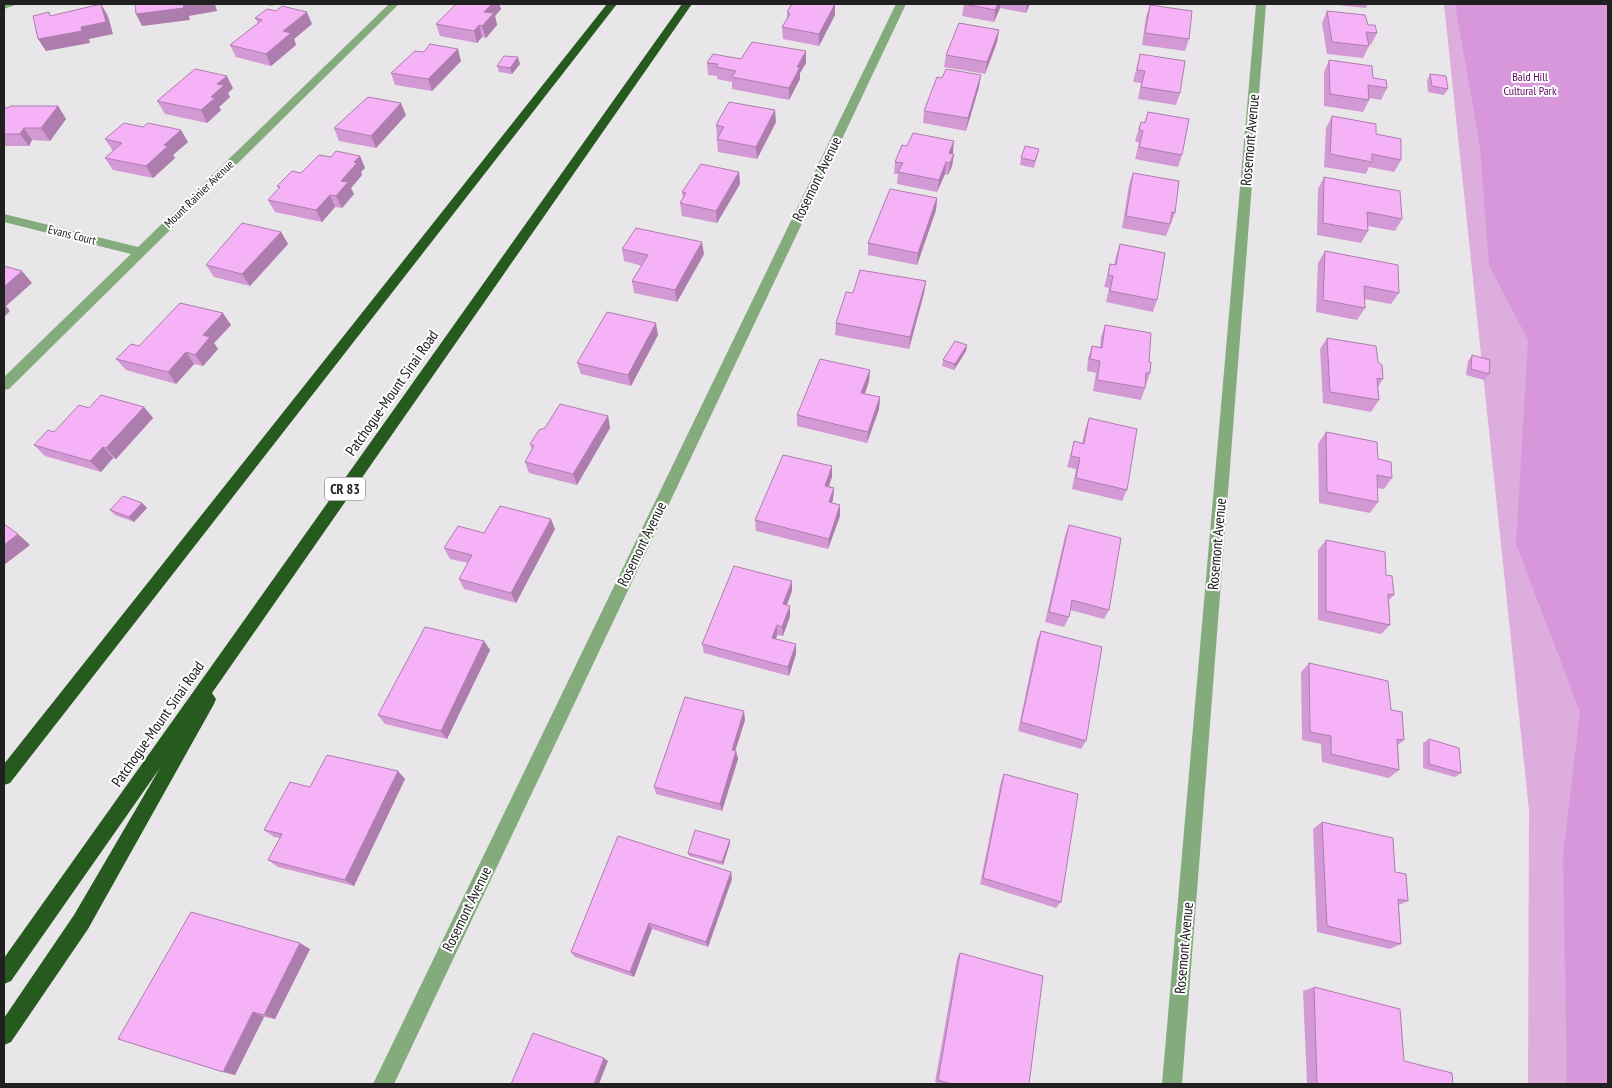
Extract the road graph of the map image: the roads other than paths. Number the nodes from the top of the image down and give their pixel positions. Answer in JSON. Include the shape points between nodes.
{"nodes":[{"id":1,"x":13,"y":4,"type":"edge"},
{"id":2,"x":394,"y":4,"type":"edge"},
{"id":3,"x":612,"y":4,"type":"edge"},
{"id":4,"x":687,"y":4,"type":"edge"},
{"id":5,"x":901,"y":4,"type":"edge"},
{"id":6,"x":1261,"y":4,"type":"edge"},
{"id":7,"x":4,"y":6,"type":"edge"},
{"id":8,"x":4,"y":218,"type":"edge"},
{"id":9,"x":140,"y":252,"type":"junction"},
{"id":10,"x":4,"y":385,"type":"edge"},
{"id":11,"x":253,"y":620,"type":"junction"},
{"id":12,"x":4,"y":777,"type":"edge"},
{"id":13,"x":4,"y":974,"type":"edge"},
{"id":14,"x":4,"y":1035,"type":"edge"},
{"id":15,"x":383,"y":1084,"type":"edge"},
{"id":16,"x":1172,"y":1084,"type":"edge"}],
"edges":[{"from":1,"to":7,"type":"street"},
{"from":2,"to":9,"type":"street","name":"Mount Rainier Avenue"},
{"from":3,"to":12,"type":"highway"},
{"from":4,"to":11,"type":"highway","name":"Patchogue-Mount Sinai Road","number":"CR 83"},
{"from":5,"to":15,"type":"street","name":"Rosemont Avenue"},
{"from":6,"to":16,"type":"street","name":"Rosemont Avenue"},
{"from":8,"to":9,"type":"street","name":"Evans Court"},
{"from":9,"to":10,"type":"street","name":"Mount Rainier Avenue"},
{"from":11,"to":13,"type":"highway","name":"Patchogue-Mount Sinai Road","number":"CR 83"},
{"from":11,"to":14,"type":"highway","via":[[80,922]]}]}
